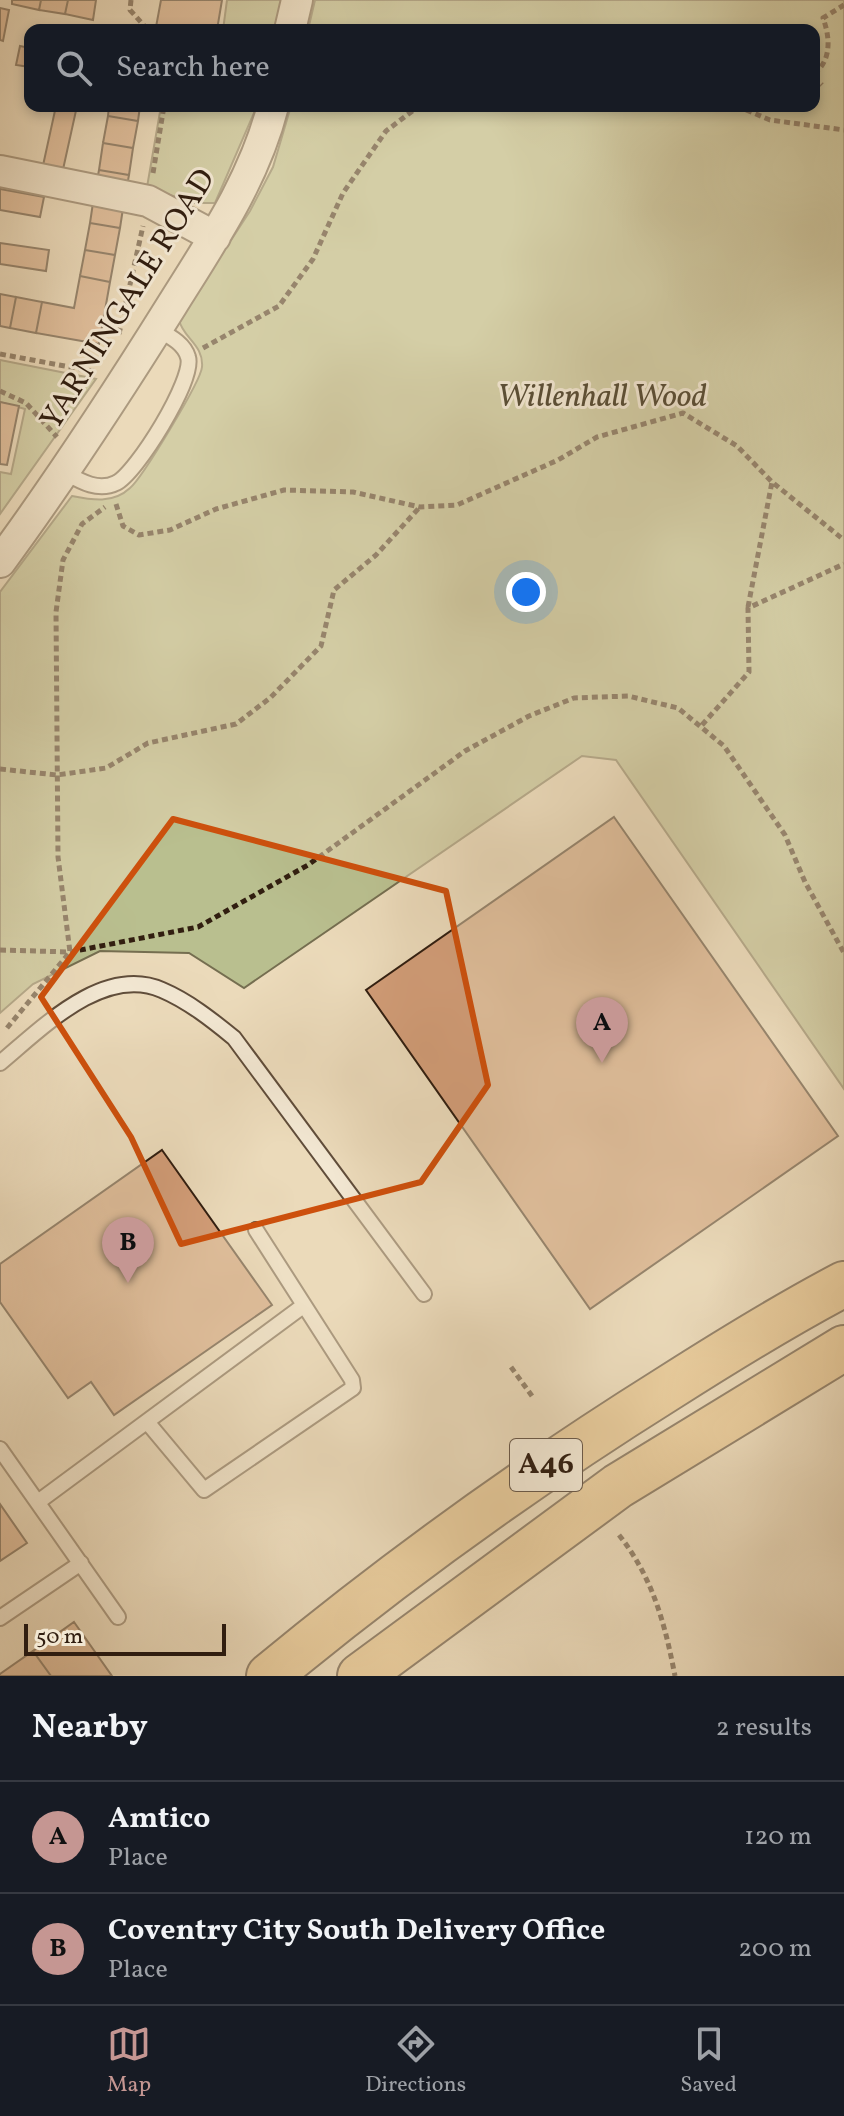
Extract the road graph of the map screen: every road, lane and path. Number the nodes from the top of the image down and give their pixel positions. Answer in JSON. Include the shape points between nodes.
{"nodes":[{"id":1,"x":131,"y":0,"type":"edge"},
{"id":2,"x":297,"y":0,"type":"edge"},
{"id":3,"x":844,"y":5,"type":"edge"},
{"id":4,"x":143,"y":24,"type":"edge"},
{"id":5,"x":291,"y":24,"type":"edge"},
{"id":6,"x":820,"y":70,"type":"edge"},
{"id":7,"x":820,"y":83,"type":"edge"},
{"id":8,"x":822,"y":85,"type":"dead end"},
{"id":9,"x":163,"y":112,"type":"edge"},
{"id":10,"x":271,"y":112,"type":"edge"},
{"id":11,"x":411,"y":112,"type":"edge"},
{"id":12,"x":751,"y":112,"type":"edge"},
{"id":13,"x":844,"y":130,"type":"edge"},
{"id":14,"x":0,"y":171,"type":"edge"},
{"id":15,"x":148,"y":201,"type":"junction"},
{"id":16,"x":215,"y":237,"type":"junction"},
{"id":17,"x":157,"y":329,"type":"junction"},
{"id":18,"x":0,"y":354,"type":"edge"},
{"id":19,"x":188,"y":356,"type":"junction"},
{"id":20,"x":116,"y":379,"type":"junction"},
{"id":21,"x":0,"y":391,"type":"edge"},
{"id":22,"x":67,"y":467,"type":"junction"},
{"id":23,"x":772,"y":482,"type":"junction"},
{"id":24,"x":420,"y":507,"type":"junction"},
{"id":25,"x":844,"y":540,"type":"edge"},
{"id":26,"x":0,"y":562,"type":"edge"},
{"id":27,"x":844,"y":564,"type":"edge"},
{"id":28,"x":748,"y":608,"type":"junction"},
{"id":29,"x":702,"y":725,"type":"junction"},
{"id":30,"x":0,"y":769,"type":"edge"},
{"id":31,"x":57,"y":775,"type":"junction"},
{"id":32,"x":0,"y":950,"type":"edge"},
{"id":33,"x":70,"y":952,"type":"junction"},
{"id":34,"x":844,"y":953,"type":"edge"},
{"id":35,"x":0,"y":1036,"type":"edge"},
{"id":36,"x":0,"y":1063,"type":"edge"},
{"id":37,"x":256,"y":1230,"type":"dead end"},
{"id":38,"x":844,"y":1284,"type":"edge"},
{"id":39,"x":424,"y":1294,"type":"dead end"},
{"id":40,"x":303,"y":1306,"type":"junction"},
{"id":41,"x":844,"y":1348,"type":"edge"},
{"id":42,"x":511,"y":1367,"type":"dead end"},
{"id":43,"x":532,"y":1396,"type":"dead end"},
{"id":44,"x":148,"y":1423,"type":"junction"},
{"id":45,"x":0,"y":1449,"type":"edge"},
{"id":46,"x":38,"y":1502,"type":"junction"},
{"id":47,"x":619,"y":1535,"type":"dead end"},
{"id":48,"x":81,"y":1563,"type":"junction"},
{"id":49,"x":118,"y":1617,"type":"dead end"},
{"id":50,"x":0,"y":1618,"type":"edge"},
{"id":51,"x":269,"y":1676,"type":"edge"},
{"id":52,"x":360,"y":1676,"type":"edge"},
{"id":53,"x":675,"y":1676,"type":"edge"}],
"edges":[{"from":1,"to":4,"type":"path","via":[[130,10]]},
{"from":2,"to":5,"type":"street"},
{"from":3,"to":6,"type":"path","via":[[823,18],[829,36]]},
{"from":7,"to":8,"type":"path"},
{"from":9,"to":15,"type":"path"},
{"from":10,"to":16,"type":"street","name":"YARNINGALE ROAD","via":[[252,168]]},
{"from":11,"to":19,"type":"path","via":[[377,143],[343,193],[313,259],[279,306]]},
{"from":12,"to":13,"type":"path","via":[[770,120]]},
{"from":14,"to":15,"type":"street"},
{"from":15,"to":16,"type":"street"},
{"from":15,"to":20,"type":"path"},
{"from":16,"to":17,"type":"street","name":"YARNINGALE ROAD"},
{"from":17,"to":19,"type":"lane"},
{"from":17,"to":20,"type":"street","name":"YARNINGALE ROAD"},
{"from":18,"to":20,"type":"path"},
{"from":19,"to":22,"type":"lane","via":[[185,384],[126,477],[88,485]]},
{"from":20,"to":22,"type":"street","name":"YARNINGALE ROAD"},
{"from":21,"to":22,"type":"path","via":[[26,403],[51,427]]},
{"from":22,"to":26,"type":"street","name":"YARNINGALE ROAD"},
{"from":23,"to":24,"type":"path","via":[[737,446],[683,413],[597,437],[457,505]]},
{"from":23,"to":25,"type":"path"},
{"from":23,"to":28,"type":"path"},
{"from":24,"to":31,"type":"path","via":[[334,590],[321,646],[247,716],[236,724],[148,743],[106,768]]},
{"from":24,"to":31,"type":"path","via":[[353,492],[284,490],[216,509],[170,530],[139,535],[123,526],[116,499],[82,524],[63,560],[56,612]]},
{"from":27,"to":28,"type":"path"},
{"from":28,"to":29,"type":"path","via":[[749,672]]},
{"from":29,"to":33,"type":"path","via":[[678,708],[628,696],[574,698],[465,751],[308,865],[198,927]]},
{"from":29,"to":34,"type":"path","via":[[724,746],[785,835]]},
{"from":30,"to":31,"type":"path"},
{"from":31,"to":33,"type":"path","via":[[58,857]]},
{"from":32,"to":33,"type":"path"},
{"from":33,"to":35,"type":"path"},
{"from":36,"to":39,"type":"lane","via":[[91,994],[129,985],[159,988],[234,1038]]},
{"from":37,"to":40,"type":"lane"},
{"from":38,"to":51,"type":"highway","number":"A46","via":[[790,1312],[546,1465],[365,1597]]},
{"from":40,"to":44,"type":"lane"},
{"from":40,"to":44,"type":"lane","via":[[353,1388],[204,1490]]},
{"from":41,"to":52,"type":"highway","number":"A46","via":[[618,1486]]},
{"from":42,"to":43,"type":"path"},
{"from":44,"to":46,"type":"lane"},
{"from":45,"to":46,"type":"lane"},
{"from":46,"to":48,"type":"lane"},
{"from":47,"to":53,"type":"path","via":[[664,1617]]},
{"from":48,"to":49,"type":"lane"},
{"from":48,"to":50,"type":"lane"}]}
